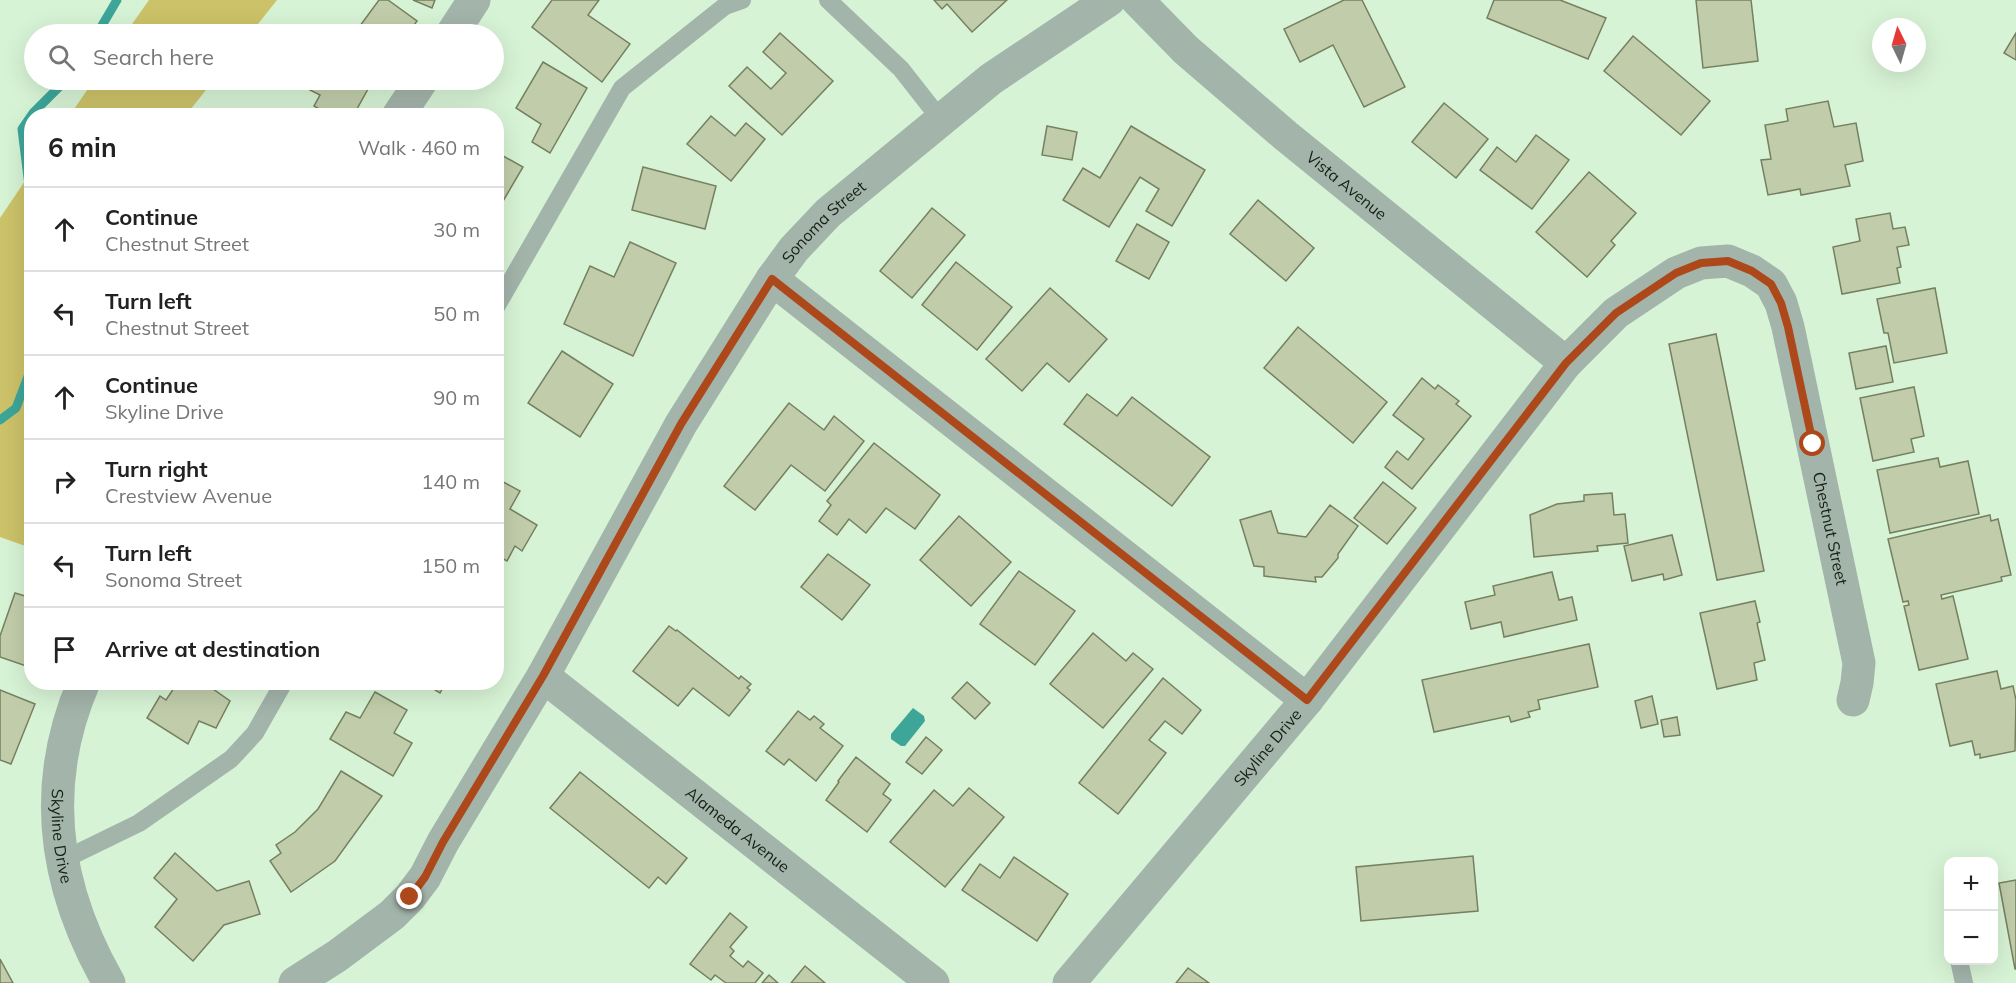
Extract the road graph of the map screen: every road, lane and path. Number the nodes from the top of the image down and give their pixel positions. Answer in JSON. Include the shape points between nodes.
{"nodes":[{"id":1,"x":474,"y":0,"type":"edge"},
{"id":2,"x":742,"y":0,"type":"edge"},
{"id":3,"x":828,"y":0,"type":"edge"},
{"id":4,"x":1108,"y":0,"type":"edge"},
{"id":5,"x":1137,"y":0,"type":"edge"},
{"id":6,"x":458,"y":24,"type":"edge"},
{"id":7,"x":415,"y":90,"type":"edge"},
{"id":8,"x":403,"y":108,"type":"edge"},
{"id":9,"x":940,"y":120,"type":"junction"},
{"id":10,"x":772,"y":279,"type":"junction"},
{"id":11,"x":504,"y":293,"type":"edge"},
{"id":12,"x":1566,"y":363,"type":"junction"},
{"id":13,"x":543,"y":676,"type":"junction"},
{"id":14,"x":81,"y":690,"type":"edge"},
{"id":15,"x":279,"y":690,"type":"edge"},
{"id":16,"x":1307,"y":700,"type":"junction"},
{"id":17,"x":1853,"y":700,"type":"dead end"},
{"id":18,"x":63,"y":860,"type":"junction"},
{"id":19,"x":1960,"y":965,"type":"edge"},
{"id":20,"x":109,"y":983,"type":"edge"},
{"id":21,"x":294,"y":983,"type":"edge"},
{"id":22,"x":933,"y":983,"type":"edge"},
{"id":23,"x":1069,"y":983,"type":"edge"},
{"id":24,"x":1964,"y":983,"type":"edge"}],
"edges":[{"from":1,"to":6,"type":"street"},
{"from":2,"to":11,"type":"lane","via":[[725,6],[622,88]]},
{"from":3,"to":9,"type":"lane","via":[[901,69]]},
{"from":4,"to":9,"type":"street","name":"Sonoma Street","via":[[991,79]]},
{"from":5,"to":12,"type":"street","name":"Vista Avenue","via":[[1186,50],[1286,136]]},
{"from":7,"to":8,"type":"street"},
{"from":9,"to":10,"type":"street","name":"Sonoma Street","via":[[828,213]]},
{"from":10,"to":13,"type":"street","name":"Sonoma Street","via":[[681,424]]},
{"from":10,"to":16,"type":"street"},
{"from":12,"to":16,"type":"street","name":"Skyline Drive"},
{"from":12,"to":17,"type":"street","name":"Chestnut Street","via":[[1616,313],[1676,273],[1701,263],[1728,261],[1771,284],[1788,327],[1858,663]]},
{"from":13,"to":21,"type":"street","name":"Sonoma Street","via":[[410,897],[337,956]]},
{"from":13,"to":22,"type":"street","name":"Alameda Avenue"},
{"from":14,"to":18,"type":"street","name":"Skyline Drive","via":[[59,772],[57,812]]},
{"from":15,"to":18,"type":"lane","via":[[255,733],[231,759],[139,823]]},
{"from":16,"to":23,"type":"street","name":"Skyline Drive"},
{"from":18,"to":20,"type":"street","name":"Skyline Drive","via":[[81,929]]},
{"from":19,"to":24,"type":"lane"}]}
